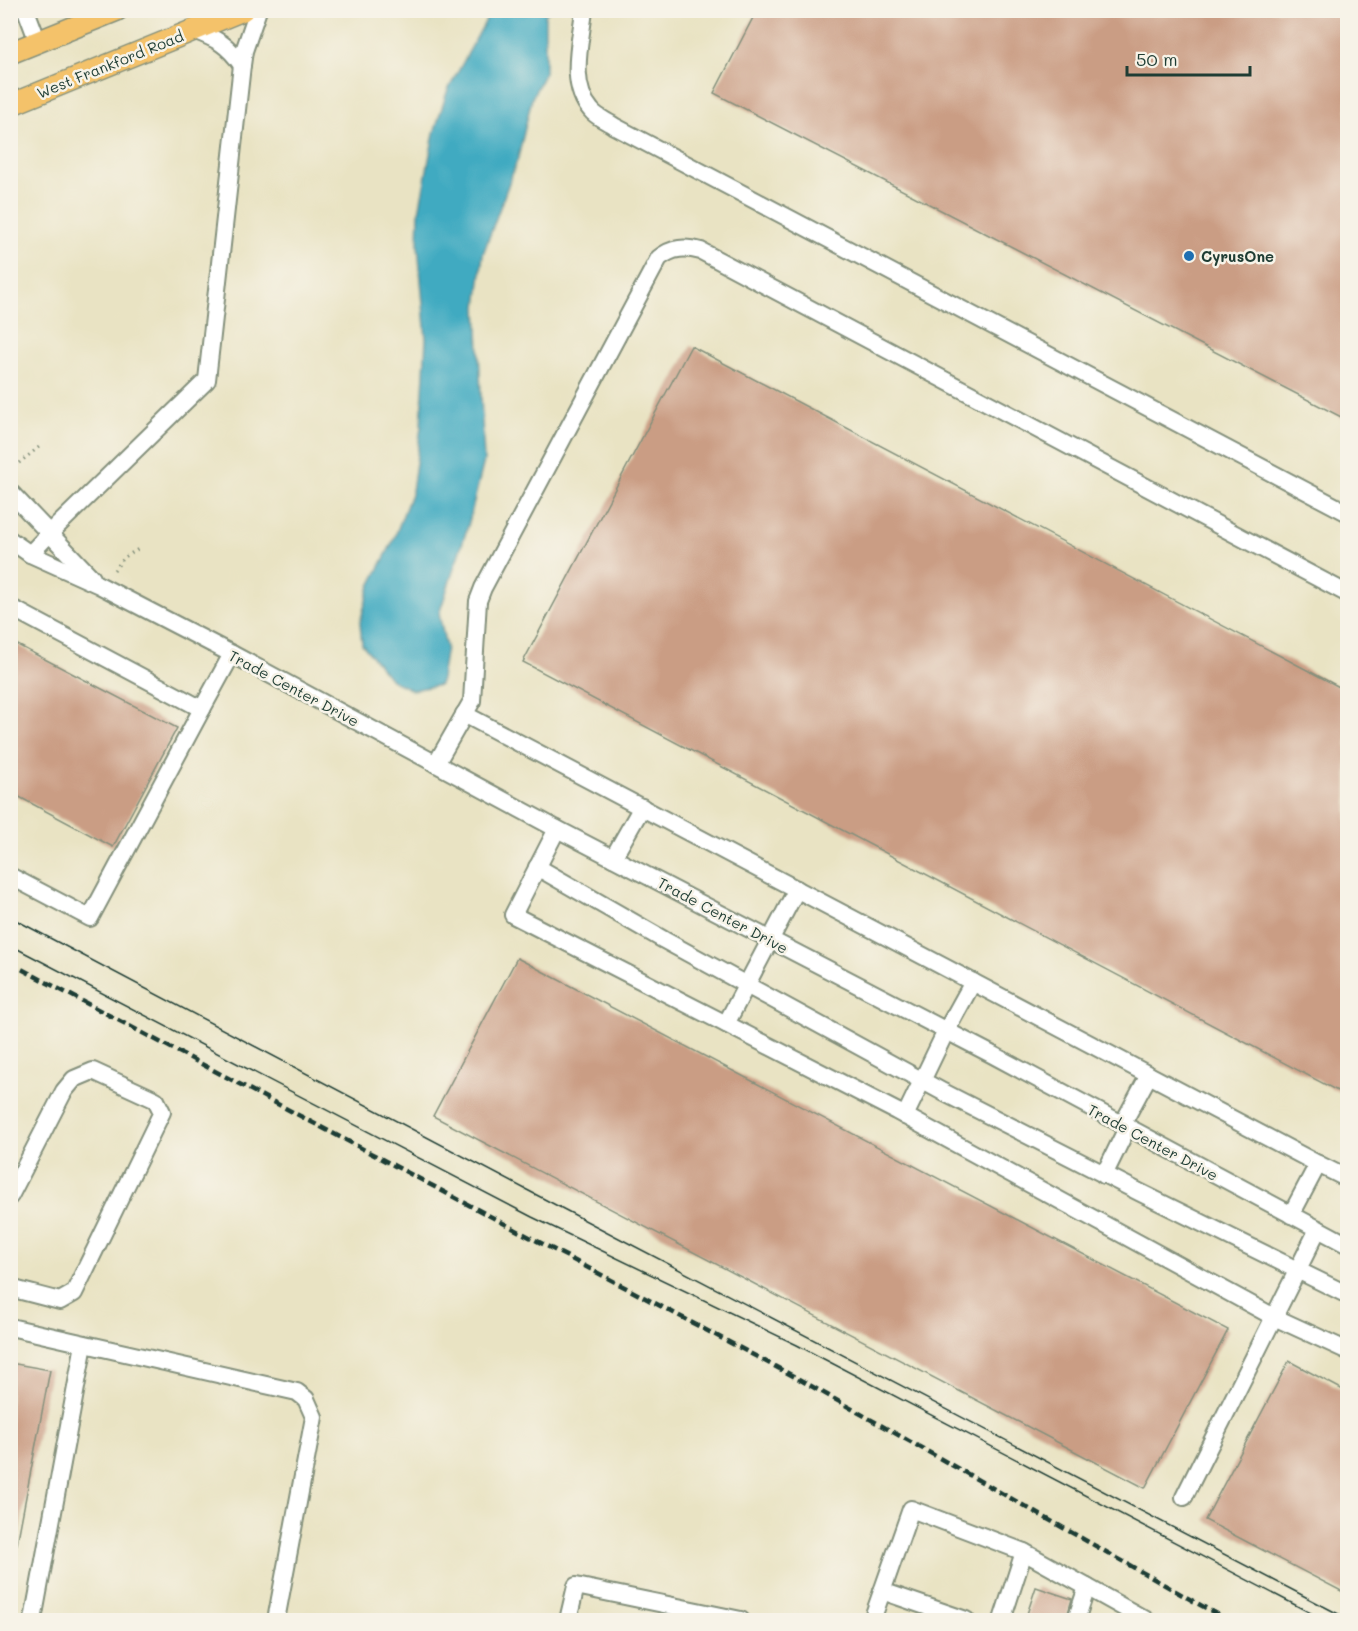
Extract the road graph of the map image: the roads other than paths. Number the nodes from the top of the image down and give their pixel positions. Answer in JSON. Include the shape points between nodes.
{"nodes":[{"id":1,"x":26,"y":10,"type":"edge"},
{"id":2,"x":117,"y":10,"type":"edge"},
{"id":3,"x":243,"y":10,"type":"edge"},
{"id":4,"x":258,"y":10,"type":"edge"},
{"id":5,"x":584,"y":10,"type":"edge"},
{"id":6,"x":193,"y":30,"type":"junction"},
{"id":7,"x":38,"y":42,"type":"junction"},
{"id":8,"x":10,"y":53,"type":"edge"},
{"id":9,"x":242,"y":64,"type":"junction"},
{"id":10,"x":10,"y":105,"type":"edge"},
{"id":11,"x":10,"y":492,"type":"edge"},
{"id":12,"x":1347,"y":513,"type":"edge"},
{"id":13,"x":50,"y":533,"type":"junction"},
{"id":14,"x":10,"y":540,"type":"edge"},
{"id":15,"x":30,"y":554,"type":"junction"},
{"id":16,"x":99,"y":585,"type":"junction"},
{"id":17,"x":1347,"y":594,"type":"edge"},
{"id":18,"x":10,"y":606,"type":"edge"},
{"id":19,"x":232,"y":654,"type":"junction"},
{"id":20,"x":202,"y":709,"type":"junction"},
{"id":21,"x":464,"y":714,"type":"junction"},
{"id":22,"x":435,"y":764,"type":"junction"},
{"id":23,"x":642,"y":807,"type":"junction"},
{"id":24,"x":556,"y":829,"type":"junction"},
{"id":25,"x":613,"y":858,"type":"junction"},
{"id":26,"x":537,"y":867,"type":"junction"},
{"id":27,"x":10,"y":876,"type":"edge"},
{"id":28,"x":797,"y":890,"type":"junction"},
{"id":29,"x":770,"y":941,"type":"junction"},
{"id":30,"x":973,"y":982,"type":"junction"},
{"id":31,"x":747,"y":986,"type":"junction"},
{"id":32,"x":726,"y":1024,"type":"junction"},
{"id":33,"x":946,"y":1031,"type":"junction"},
{"id":34,"x":1149,"y":1075,"type":"junction"},
{"id":35,"x":923,"y":1081,"type":"junction"},
{"id":36,"x":905,"y":1116,"type":"junction"},
{"id":37,"x":1125,"y":1127,"type":"junction"},
{"id":38,"x":1318,"y":1164,"type":"junction"},
{"id":39,"x":1104,"y":1175,"type":"junction"},
{"id":40,"x":1347,"y":1179,"type":"edge"},
{"id":41,"x":10,"y":1196,"type":"edge"},
{"id":42,"x":1291,"y":1215,"type":"junction"},
{"id":43,"x":1318,"y":1229,"type":"junction"},
{"id":44,"x":1347,"y":1245,"type":"edge"},
{"id":45,"x":1298,"y":1269,"type":"junction"},
{"id":46,"x":10,"y":1288,"type":"edge"},
{"id":47,"x":1347,"y":1295,"type":"edge"},
{"id":48,"x":1274,"y":1317,"type":"junction"},
{"id":49,"x":10,"y":1327,"type":"edge"},
{"id":50,"x":84,"y":1344,"type":"junction"},
{"id":51,"x":1347,"y":1351,"type":"edge"},
{"id":52,"x":1184,"y":1497,"type":"dead end"},
{"id":53,"x":1024,"y":1552,"type":"junction"},
{"id":54,"x":1087,"y":1587,"type":"junction"},
{"id":55,"x":882,"y":1591,"type":"junction"},
{"id":56,"x":33,"y":1620,"type":"edge"},
{"id":57,"x":276,"y":1620,"type":"edge"},
{"id":58,"x":568,"y":1620,"type":"edge"},
{"id":59,"x":741,"y":1620,"type":"edge"},
{"id":60,"x":872,"y":1620,"type":"edge"},
{"id":61,"x":966,"y":1620,"type":"edge"},
{"id":62,"x":1002,"y":1620,"type":"edge"},
{"id":63,"x":1076,"y":1620,"type":"edge"},
{"id":64,"x":1146,"y":1620,"type":"edge"}],
"edges":[{"from":1,"to":7,"type":"street"},
{"from":2,"to":7,"type":"main road"},
{"from":3,"to":6,"type":"main road","name":"West Frankford Road"},
{"from":4,"to":9,"type":"street"},
{"from":5,"to":12,"type":"street","via":[[577,75],[581,96],[591,112]]},
{"from":6,"to":9,"type":"street","via":[[218,39]]},
{"from":6,"to":10,"type":"main road","name":"West Frankford Road"},
{"from":7,"to":8,"type":"main road"},
{"from":9,"to":13,"type":"street","via":[[207,380]]},
{"from":11,"to":13,"type":"street","name":"Trade Center Drive"},
{"from":13,"to":15,"type":"street"},
{"from":13,"to":16,"type":"street","name":"Trade Center Drive"},
{"from":14,"to":15,"type":"street","name":"Trade Center Drive"},
{"from":15,"to":16,"type":"street","name":"Trade Center Drive"},
{"from":16,"to":19,"type":"street","name":"Trade Center Drive"},
{"from":17,"to":21,"type":"street","via":[[701,251],[682,248],[659,258],[483,588],[478,601],[472,701]]},
{"from":18,"to":20,"type":"street"},
{"from":19,"to":20,"type":"street"},
{"from":19,"to":22,"type":"street","name":"Trade Center Drive"},
{"from":20,"to":27,"type":"street","via":[[90,918]]},
{"from":21,"to":22,"type":"street"},
{"from":21,"to":23,"type":"street"},
{"from":22,"to":24,"type":"street","name":"Trade Center Drive"},
{"from":23,"to":25,"type":"street"},
{"from":23,"to":28,"type":"street"},
{"from":24,"to":25,"type":"street","name":"Trade Center Drive"},
{"from":24,"to":26,"type":"street"},
{"from":25,"to":29,"type":"street","name":"Trade Center Drive"},
{"from":26,"to":31,"type":"street"},
{"from":26,"to":32,"type":"street","via":[[513,915]]},
{"from":28,"to":29,"type":"street"},
{"from":28,"to":30,"type":"street"},
{"from":29,"to":31,"type":"street"},
{"from":29,"to":33,"type":"street","name":"Trade Center Drive"},
{"from":30,"to":33,"type":"street"},
{"from":30,"to":34,"type":"street"},
{"from":31,"to":32,"type":"street"},
{"from":31,"to":35,"type":"street"},
{"from":32,"to":36,"type":"street"},
{"from":33,"to":35,"type":"street"},
{"from":33,"to":37,"type":"street","name":"Trade Center Drive"},
{"from":34,"to":37,"type":"street"},
{"from":34,"to":38,"type":"street"},
{"from":35,"to":36,"type":"street"},
{"from":35,"to":39,"type":"street"},
{"from":36,"to":48,"type":"street"},
{"from":37,"to":39,"type":"street"},
{"from":37,"to":42,"type":"street","name":"Trade Center Drive"},
{"from":38,"to":40,"type":"street"},
{"from":38,"to":42,"type":"street"},
{"from":39,"to":45,"type":"street"},
{"from":41,"to":46,"type":"street","via":[[64,1091],[74,1079],[93,1071],[156,1100],[162,1112],[74,1293],[60,1301]]},
{"from":42,"to":43,"type":"street","name":"Trade Center Drive"},
{"from":43,"to":44,"type":"street","name":"Trade Center Drive"},
{"from":43,"to":45,"type":"street"},
{"from":45,"to":47,"type":"street"},
{"from":45,"to":48,"type":"street"},
{"from":48,"to":51,"type":"street"},
{"from":48,"to":52,"type":"street"},
{"from":49,"to":50,"type":"street"},
{"from":50,"to":56,"type":"street"},
{"from":50,"to":57,"type":"street","via":[[297,1392],[306,1399],[314,1417]]},
{"from":53,"to":54,"type":"street"},
{"from":53,"to":55,"type":"street","via":[[911,1509]]},
{"from":53,"to":62,"type":"street"},
{"from":54,"to":63,"type":"street"},
{"from":54,"to":64,"type":"street"},
{"from":55,"to":60,"type":"street"},
{"from":55,"to":61,"type":"street"},
{"from":58,"to":59,"type":"street","via":[[576,1586]]}]}
